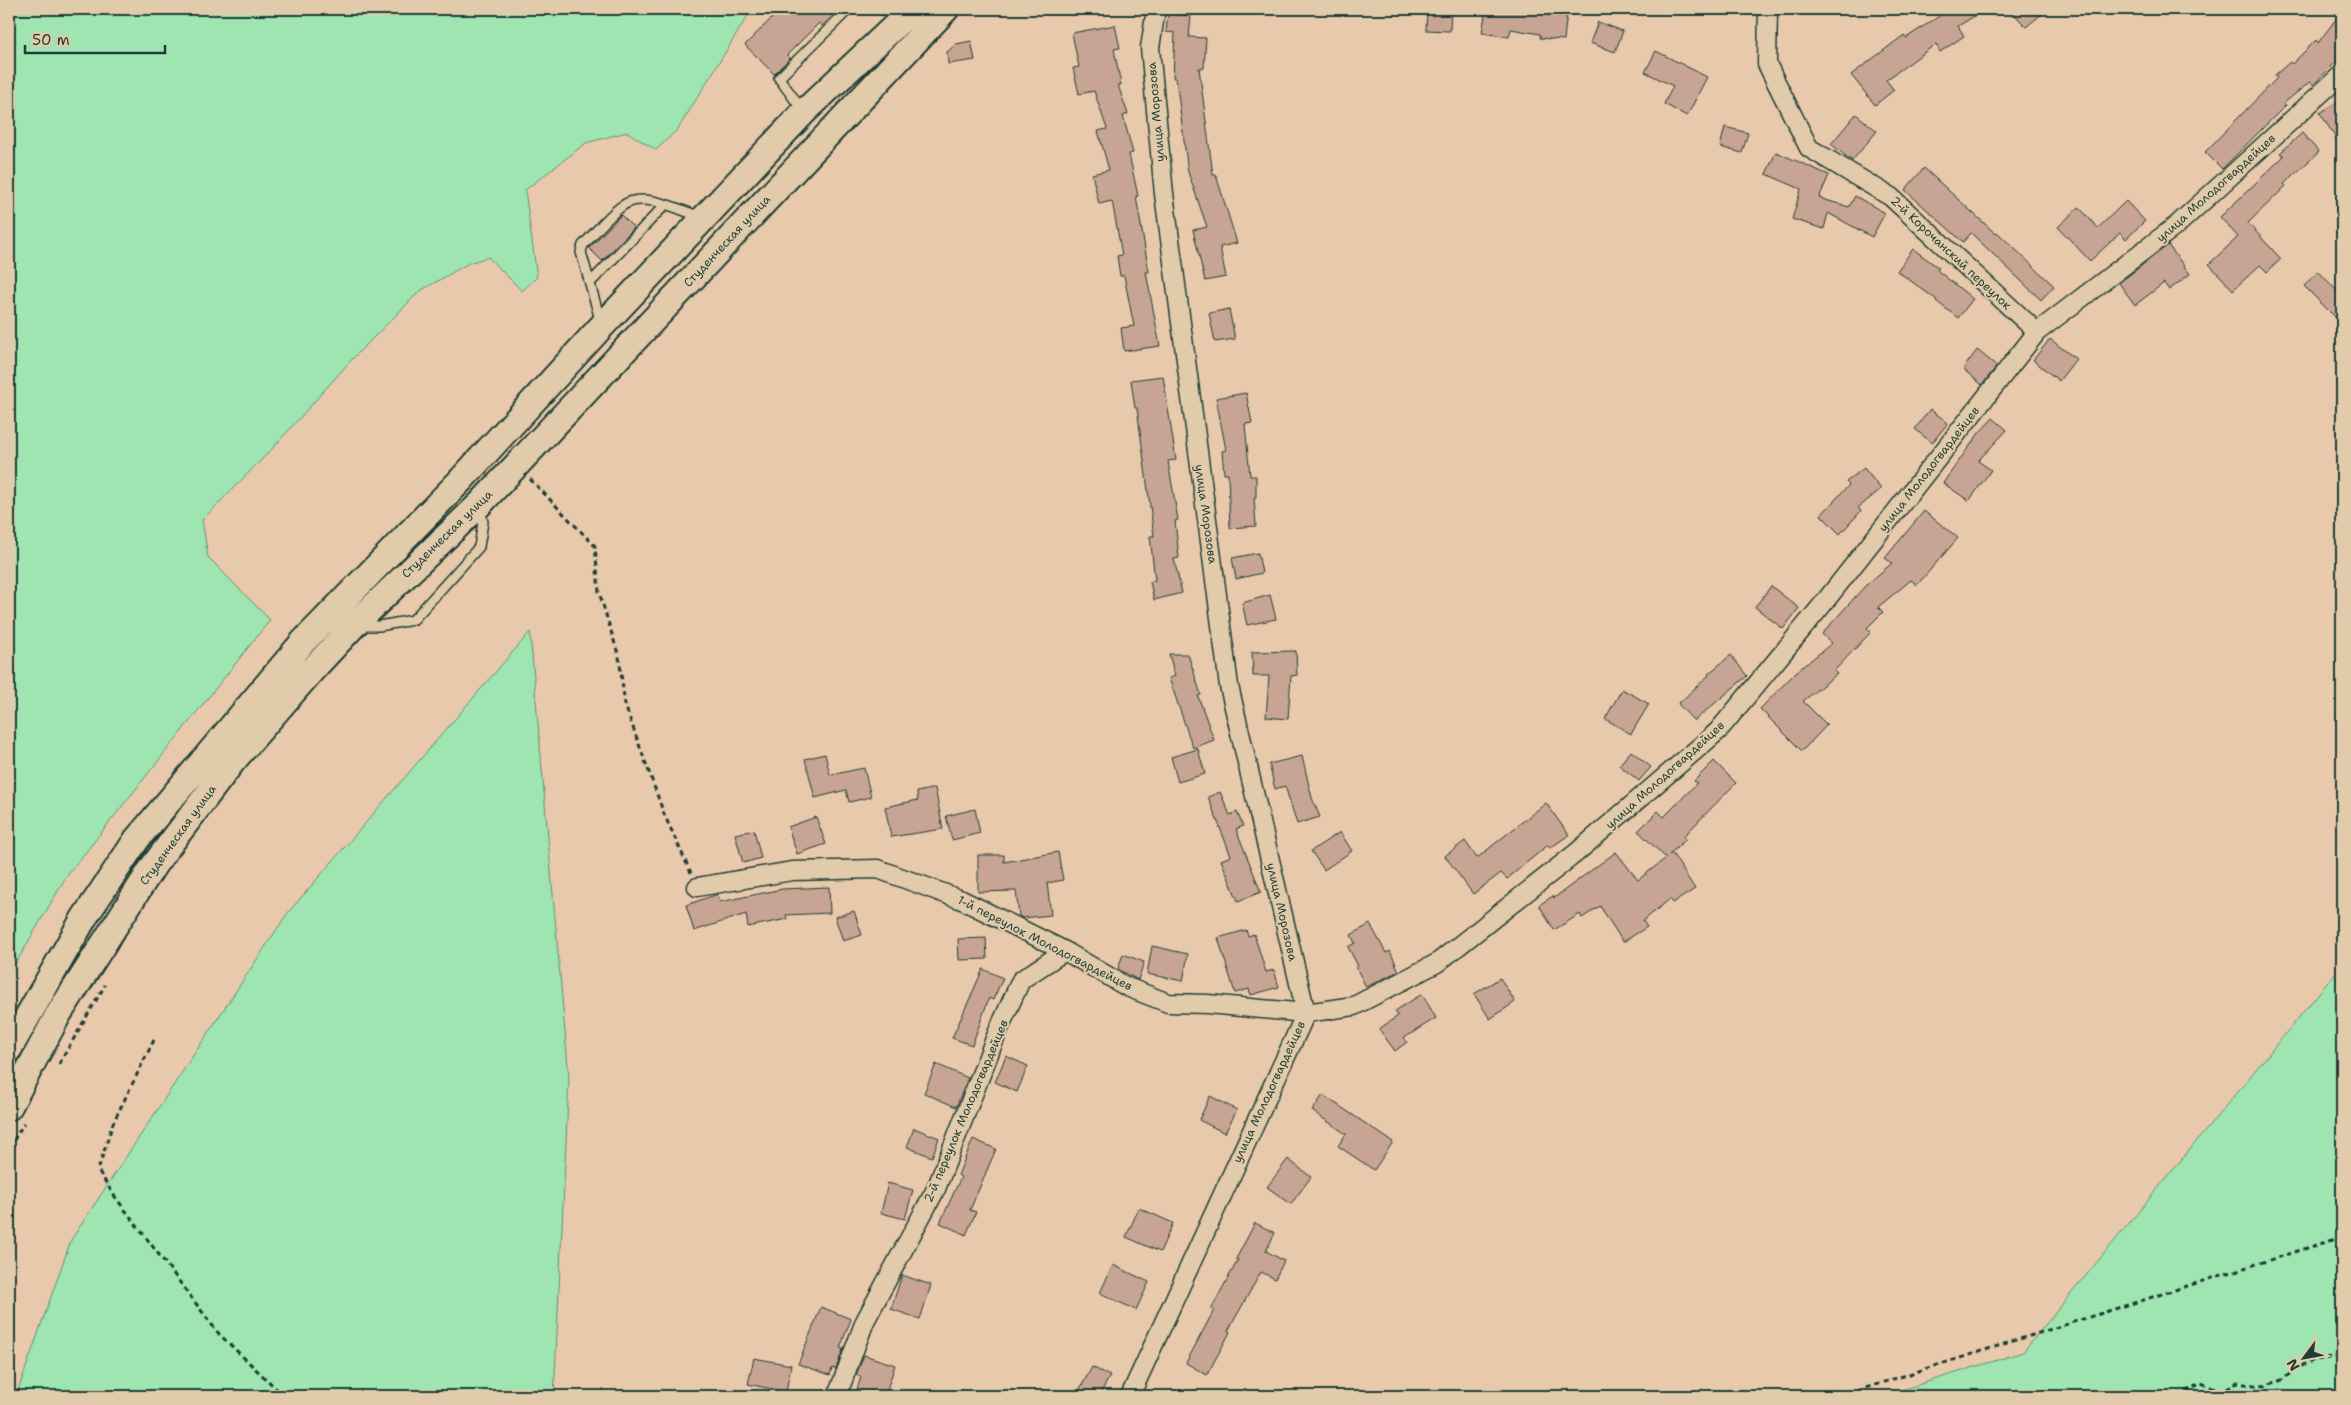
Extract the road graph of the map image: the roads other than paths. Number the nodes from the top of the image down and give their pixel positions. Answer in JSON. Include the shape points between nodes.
{"nodes":[{"id":1,"x":849,"y":9,"type":"edge"},
{"id":2,"x":878,"y":9,"type":"edge"},
{"id":3,"x":946,"y":9,"type":"edge"},
{"id":4,"x":1156,"y":9,"type":"edge"},
{"id":5,"x":1768,"y":9,"type":"edge"},
{"id":6,"x":911,"y":10,"type":"edge"},
{"id":7,"x":2342,"y":74,"type":"edge"},
{"id":8,"x":804,"y":112,"type":"junction"},
{"id":9,"x":665,"y":205,"type":"junction"},
{"id":10,"x":704,"y":218,"type":"junction"},
{"id":11,"x":590,"y":283,"type":"junction"},
{"id":12,"x":602,"y":326,"type":"junction"},
{"id":13,"x":2037,"y":332,"type":"junction"},
{"id":14,"x":479,"y":504,"type":"junction"},
{"id":15,"x":354,"y":625,"type":"junction"},
{"id":16,"x":697,"y":887,"type":"road end"},
{"id":17,"x":1065,"y":951,"type":"junction"},
{"id":18,"x":1306,"y":1013,"type":"junction"},
{"id":19,"x":9,"y":1049,"type":"edge"},
{"id":20,"x":19,"y":1111,"type":"edge"},
{"id":21,"x":837,"y":1396,"type":"edge"},
{"id":22,"x":1130,"y":1396,"type":"edge"}],
"edges":[{"from":1,"to":8,"type":"lane","via":[[779,78]]},
{"from":2,"to":6,"type":"lane"},
{"from":3,"to":14,"type":"main road","name":"Студенческая улица"},
{"from":4,"to":18,"type":"street","name":"улица Морозова","via":[[1150,48],[1164,194],[1229,686]]},
{"from":5,"to":13,"type":"street","name":"2-й Корочанский переулок","via":[[1767,64],[1809,148],[1891,197]]},
{"from":6,"to":8,"type":"main road"},
{"from":7,"to":13,"type":"street","name":"улица Молодогвардейцев","via":[[2177,225]]},
{"from":8,"to":10,"type":"main road"},
{"from":9,"to":10,"type":"lane"},
{"from":9,"to":11,"type":"lane"},
{"from":9,"to":11,"type":"lane","via":[[645,200],[622,205],[583,245],[580,252]]},
{"from":10,"to":12,"type":"main road"},
{"from":11,"to":12,"type":"lane"},
{"from":12,"to":19,"type":"main road","via":[[460,481],[303,642],[196,766],[137,839],[89,910]]},
{"from":13,"to":18,"type":"street","name":"улица Молодогвардейцев","via":[[1824,604],[1718,731],[1576,853],[1437,963],[1354,1006]]},
{"from":14,"to":15,"type":"main road","name":"Студенческая улица"},
{"from":14,"to":15,"type":"lane","via":[[483,522],[479,547],[413,620],[379,626]]},
{"from":15,"to":20,"type":"main road","name":"Студенческая улица","via":[[233,761],[154,865],[58,1014]]},
{"from":16,"to":17,"type":"street","name":"1-й переулок Молодогвардейцев","via":[[792,871],[878,868],[962,900]]},
{"from":17,"to":18,"type":"street","name":"1-й переулок Молодогвардейцев","via":[[1127,987],[1168,1003]]},
{"from":17,"to":21,"type":"street","name":"2-й переулок Молодогвардейцев","via":[[1021,980],[936,1189],[865,1321]]},
{"from":18,"to":22,"type":"street","name":"улица Молодогвардейцев"}]}
